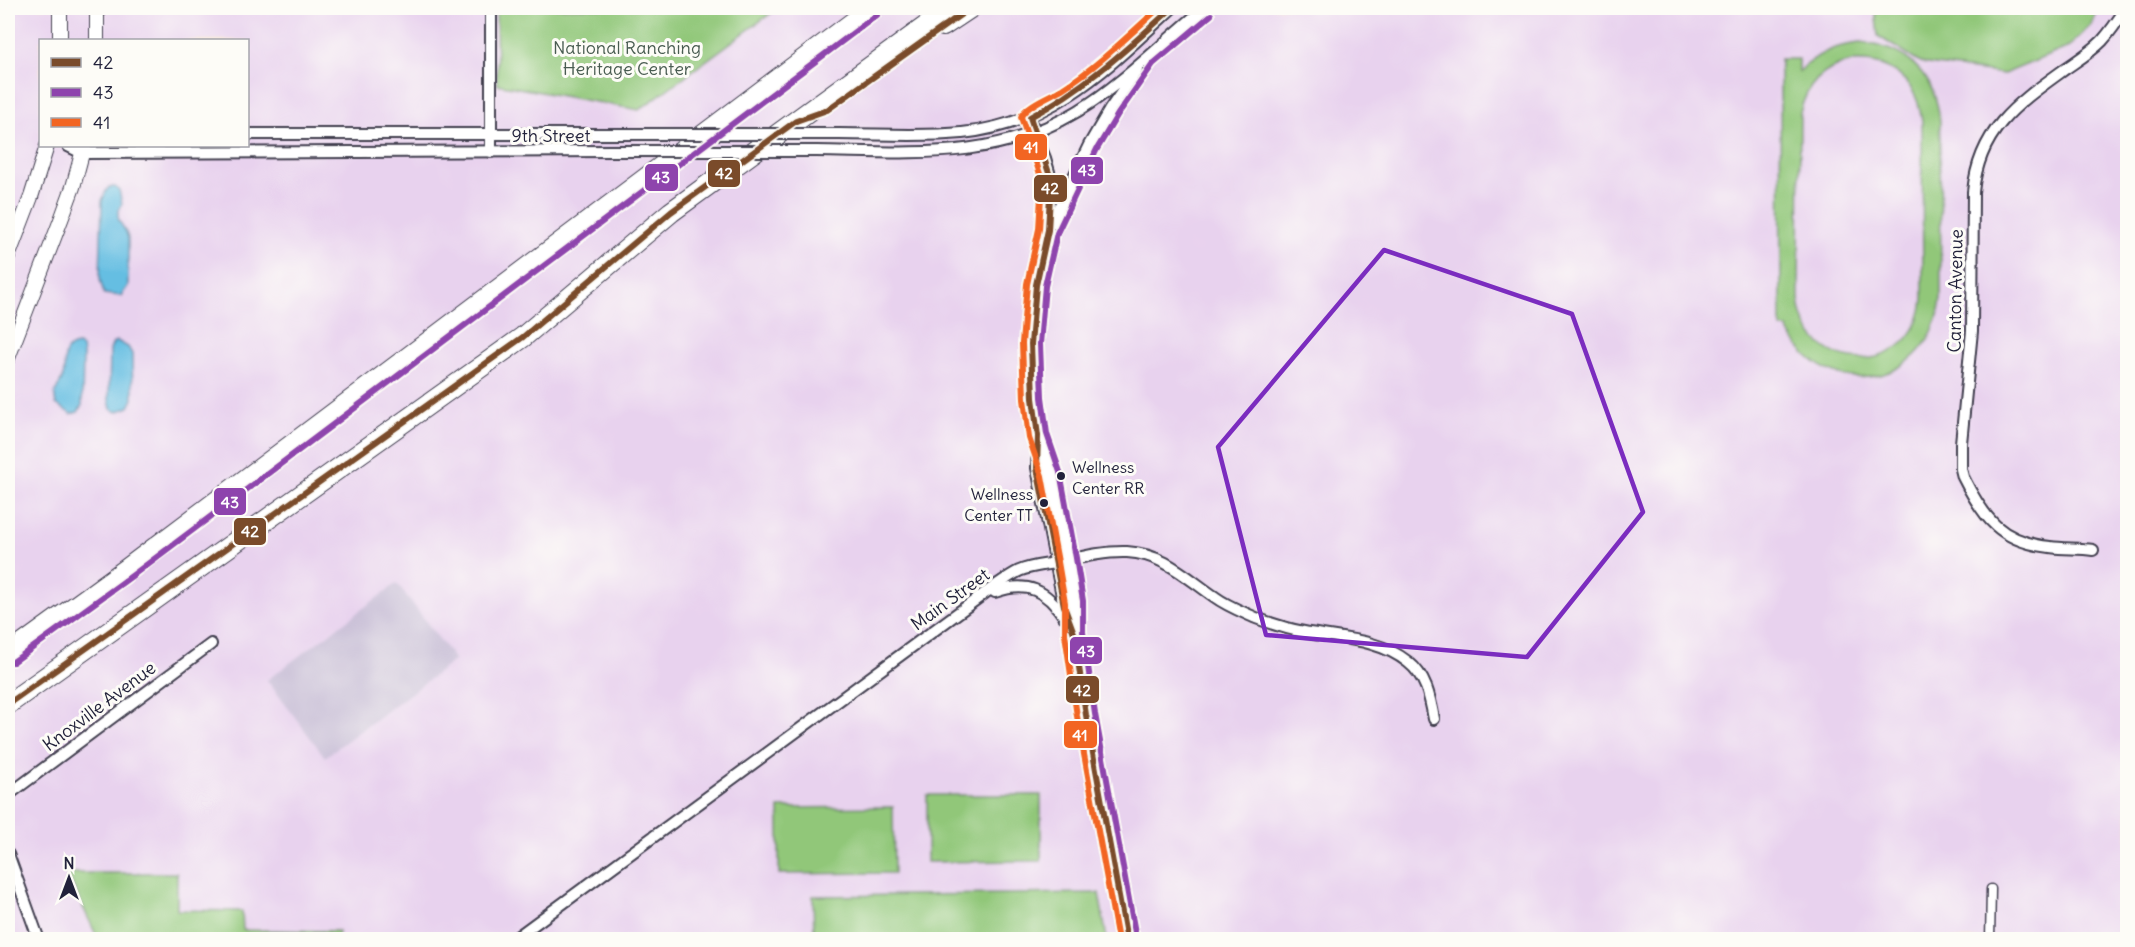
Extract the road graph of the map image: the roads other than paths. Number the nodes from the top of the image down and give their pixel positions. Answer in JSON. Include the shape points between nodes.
{"nodes":[{"id":1,"x":60,"y":8,"type":"edge"},
{"id":2,"x":97,"y":8,"type":"edge"},
{"id":3,"x":491,"y":8,"type":"edge"},
{"id":4,"x":872,"y":8,"type":"edge"},
{"id":5,"x":951,"y":8,"type":"edge"},
{"id":6,"x":970,"y":8,"type":"edge"},
{"id":7,"x":1172,"y":8,"type":"edge"},
{"id":8,"x":1205,"y":8,"type":"edge"},
{"id":9,"x":2126,"y":8,"type":"edge"},
{"id":10,"x":60,"y":39,"type":"edge"},
{"id":11,"x":97,"y":39,"type":"edge"},
{"id":12,"x":1146,"y":58,"type":"junction"},
{"id":13,"x":1030,"y":117,"type":"junction"},
{"id":14,"x":796,"y":121,"type":"junction"},
{"id":15,"x":249,"y":134,"type":"edge"},
{"id":16,"x":491,"y":134,"type":"junction"},
{"id":17,"x":1035,"y":134,"type":"junction"},
{"id":18,"x":47,"y":147,"type":"edge"},
{"id":19,"x":83,"y":149,"type":"edge"},
{"id":20,"x":491,"y":152,"type":"junction"},
{"id":21,"x":1048,"y":230,"type":"junction"},
{"id":22,"x":8,"y":257,"type":"edge"},
{"id":23,"x":8,"y":358,"type":"edge"},
{"id":24,"x":1038,"y":436,"type":"junction"},
{"id":25,"x":2093,"y":550,"type":"dead end"},
{"id":26,"x":1067,"y":560,"type":"junction"},
{"id":27,"x":1054,"y":563,"type":"junction"},
{"id":28,"x":980,"y":597,"type":"junction"},
{"id":29,"x":1074,"y":633,"type":"junction"},
{"id":30,"x":211,"y":644,"type":"dead end"},
{"id":31,"x":8,"y":656,"type":"edge"},
{"id":32,"x":8,"y":704,"type":"edge"},
{"id":33,"x":1434,"y":718,"type":"dead end"},
{"id":34,"x":8,"y":795,"type":"edge"},
{"id":35,"x":8,"y":854,"type":"edge"},
{"id":36,"x":1991,"y":889,"type":"dead end"},
{"id":37,"x":39,"y":939,"type":"edge"},
{"id":38,"x":513,"y":939,"type":"edge"},
{"id":39,"x":1127,"y":939,"type":"edge"},
{"id":40,"x":1990,"y":939,"type":"edge"}],
"edges":[{"from":1,"to":10,"type":"street"},
{"from":2,"to":11,"type":"street"},
{"from":3,"to":16,"type":"street"},
{"from":4,"to":31,"type":"highway"},
{"from":5,"to":14,"type":"highway"},
{"from":6,"to":14,"type":"highway","via":[[827,110]]},
{"from":7,"to":13,"type":"street","name":"9th Street","via":[[1094,78]]},
{"from":8,"to":12,"type":"street"},
{"from":9,"to":25,"type":"street","name":"Canton Avenue","via":[[2101,42],[2002,120],[1983,150],[1972,192],[1972,331],[1961,443],[1963,477],[1989,520],[2004,533],[2048,547]]},
{"from":12,"to":17,"type":"street","name":"9th Street","via":[[1098,98]]},
{"from":12,"to":21,"type":"street","via":[[1110,109]]},
{"from":13,"to":16,"type":"street","name":"9th Street","bridge":true,"via":[[962,133]]},
{"from":13,"to":17,"type":"street"},
{"from":14,"to":32,"type":"highway","via":[[671,212],[523,337]]},
{"from":15,"to":16,"type":"street","name":"9th Street"},
{"from":16,"to":20,"type":"street"},
{"from":17,"to":20,"type":"street","name":"9th Street","bridge":true,"via":[[998,145],[954,151]]},
{"from":17,"to":21,"type":"street","via":[[1051,179]]},
{"from":18,"to":22,"type":"street"},
{"from":19,"to":20,"type":"street","name":"9th Street"},
{"from":19,"to":23,"type":"street","via":[[62,217]]},
{"from":21,"to":24,"type":"street","via":[[1036,285],[1031,344]]},
{"from":24,"to":26,"type":"street","via":[[1051,474]]},
{"from":24,"to":27,"type":"street","via":[[1036,468]]},
{"from":26,"to":27,"type":"street","name":"Main Street"},
{"from":26,"to":29,"type":"street"},
{"from":26,"to":33,"type":"street","name":"Main Street","via":[[1128,552],[1150,556],[1175,567],[1216,598],[1253,617],[1280,627],[1352,638],[1392,652],[1419,673]]},
{"from":27,"to":28,"type":"street","name":"Main Street","via":[[1020,570]]},
{"from":27,"to":29,"type":"street"},
{"from":28,"to":29,"type":"street","via":[[1017,585],[1036,590],[1059,608]]},
{"from":28,"to":38,"type":"street","name":"Main Street"},
{"from":29,"to":39,"type":"street"},
{"from":30,"to":34,"type":"street","name":"Knoxville Avenue"},
{"from":35,"to":37,"type":"street"},
{"from":36,"to":40,"type":"street"}]}
